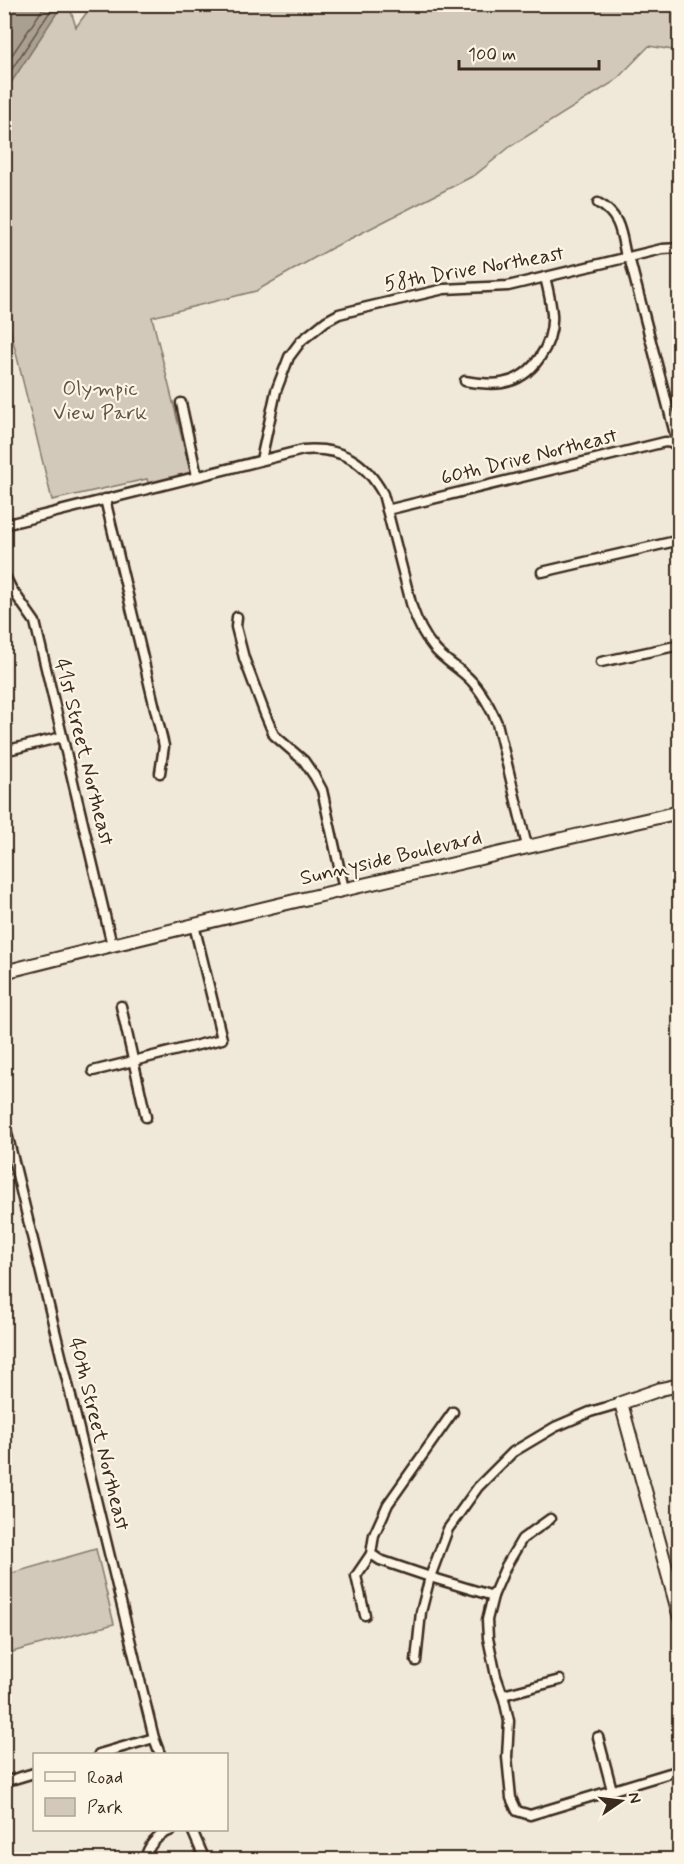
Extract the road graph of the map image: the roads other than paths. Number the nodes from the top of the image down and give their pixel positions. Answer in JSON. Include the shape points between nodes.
{"nodes":[{"id":1,"x":598,"y":203,"type":"dead end"},
{"id":2,"x":680,"y":248,"type":"edge"},
{"id":3,"x":628,"y":257,"type":"junction"},
{"id":4,"x":545,"y":277,"type":"junction"},
{"id":5,"x":465,"y":381,"type":"dead end"},
{"id":6,"x":181,"y":403,"type":"dead end"},
{"id":7,"x":679,"y":447,"type":"edge"},
{"id":8,"x":261,"y":460,"type":"junction"},
{"id":9,"x":197,"y":476,"type":"junction"},
{"id":10,"x":105,"y":499,"type":"junction"},
{"id":11,"x":387,"y":510,"type":"junction"},
{"id":12,"x":4,"y":525,"type":"edge"},
{"id":13,"x":680,"y":540,"type":"edge"},
{"id":14,"x":542,"y":572,"type":"dead end"},
{"id":15,"x":5,"y":575,"type":"edge"},
{"id":16,"x":237,"y":617,"type":"dead end"},
{"id":17,"x":680,"y":645,"type":"edge"},
{"id":18,"x":601,"y":662,"type":"dead end"},
{"id":19,"x":62,"y":736,"type":"junction"},
{"id":20,"x":4,"y":751,"type":"edge"},
{"id":21,"x":160,"y":773,"type":"dead end"},
{"id":22,"x":680,"y":812,"type":"edge"},
{"id":23,"x":527,"y":846,"type":"junction"},
{"id":24,"x":344,"y":889,"type":"junction"},
{"id":25,"x":194,"y":925,"type":"junction"},
{"id":26,"x":112,"y":945,"type":"junction"},
{"id":27,"x":4,"y":972,"type":"edge"},
{"id":28,"x":121,"y":1006,"type":"dead end"},
{"id":29,"x":133,"y":1060,"type":"junction"},
{"id":30,"x":93,"y":1071,"type":"dead end"},
{"id":31,"x":146,"y":1117,"type":"dead end"},
{"id":32,"x":4,"y":1121,"type":"edge"},
{"id":33,"x":680,"y":1385,"type":"edge"},
{"id":34,"x":621,"y":1403,"type":"junction"},
{"id":35,"x":453,"y":1412,"type":"dead end"},
{"id":36,"x":550,"y":1519,"type":"dead end"},
{"id":37,"x":371,"y":1554,"type":"junction"},
{"id":38,"x":430,"y":1577,"type":"junction"},
{"id":39,"x":493,"y":1596,"type":"junction"},
{"id":40,"x":365,"y":1615,"type":"dead end"},
{"id":41,"x":680,"y":1618,"type":"edge"},
{"id":42,"x":416,"y":1661,"type":"dead end"},
{"id":43,"x":560,"y":1680,"type":"dead end"},
{"id":44,"x":503,"y":1695,"type":"junction"},
{"id":45,"x":598,"y":1737,"type":"dead end"},
{"id":46,"x":154,"y":1738,"type":"junction"},
{"id":47,"x":105,"y":1753,"type":"edge"},
{"id":48,"x":159,"y":1753,"type":"edge"},
{"id":49,"x":680,"y":1770,"type":"edge"},
{"id":50,"x":33,"y":1773,"type":"edge"},
{"id":51,"x":4,"y":1782,"type":"edge"},
{"id":52,"x":612,"y":1790,"type":"junction"},
{"id":53,"x":170,"y":1831,"type":"edge"},
{"id":54,"x":192,"y":1831,"type":"edge"},
{"id":55,"x":145,"y":1860,"type":"edge"},
{"id":56,"x":205,"y":1860,"type":"edge"}],
"edges":[{"from":1,"to":3,"type":"street","via":[[615,217]]},
{"from":2,"to":3,"type":"street","name":"58th Drive Northeast"},
{"from":3,"to":4,"type":"street","name":"58th Drive Northeast"},
{"from":3,"to":7,"type":"street"},
{"from":4,"to":5,"type":"street","via":[[551,330],[538,360],[512,380]]},
{"from":4,"to":8,"type":"street","name":"58th Drive Northeast","via":[[507,286],[444,289],[326,321],[301,340],[289,357],[276,391]]},
{"from":6,"to":9,"type":"street"},
{"from":7,"to":11,"type":"street","name":"60th Drive Northeast","via":[[665,442]]},
{"from":8,"to":9,"type":"street"},
{"from":8,"to":11,"type":"street","via":[[318,449],[346,456],[375,480]]},
{"from":9,"to":10,"type":"street"},
{"from":10,"to":12,"type":"street"},
{"from":10,"to":21,"type":"street","via":[[164,746]]},
{"from":11,"to":23,"type":"street","via":[[418,623],[435,650],[481,692],[497,723]]},
{"from":13,"to":14,"type":"street"},
{"from":15,"to":19,"type":"street","name":"41st Street Northeast","via":[[35,622]]},
{"from":16,"to":24,"type":"street","via":[[244,658],[274,735],[304,761],[322,790]]},
{"from":17,"to":18,"type":"street"},
{"from":19,"to":20,"type":"street"},
{"from":19,"to":26,"type":"street","name":"41st Street Northeast"},
{"from":22,"to":23,"type":"street","name":"Sunnyside Boulevard"},
{"from":23,"to":24,"type":"street","name":"Sunnyside Boulevard"},
{"from":24,"to":25,"type":"street","name":"Sunnyside Boulevard"},
{"from":25,"to":26,"type":"street","name":"Sunnyside Boulevard"},
{"from":25,"to":29,"type":"street","via":[[222,1039]]},
{"from":26,"to":27,"type":"street","name":"Sunnyside Boulevard"},
{"from":28,"to":29,"type":"street"},
{"from":29,"to":30,"type":"street"},
{"from":29,"to":31,"type":"street"},
{"from":32,"to":46,"type":"street","name":"40th Street Northeast"},
{"from":33,"to":34,"type":"street"},
{"from":34,"to":38,"type":"street","via":[[555,1427],[513,1452],[478,1487],[448,1529]]},
{"from":34,"to":41,"type":"street"},
{"from":35,"to":37,"type":"street","via":[[388,1504],[374,1535]]},
{"from":36,"to":39,"type":"street","via":[[522,1539]]},
{"from":37,"to":38,"type":"street"},
{"from":37,"to":40,"type":"street","via":[[356,1576]]},
{"from":38,"to":39,"type":"street"},
{"from":38,"to":42,"type":"street","via":[[421,1612]]},
{"from":39,"to":44,"type":"street","via":[[488,1638]]},
{"from":43,"to":44,"type":"street"},
{"from":44,"to":52,"type":"street","via":[[509,1721],[511,1798],[517,1811],[530,1815]]},
{"from":45,"to":52,"type":"street"},
{"from":46,"to":47,"type":"street"},
{"from":46,"to":48,"type":"street","name":"40th Street Northeast"},
{"from":49,"to":52,"type":"street"},
{"from":50,"to":51,"type":"street"},
{"from":53,"to":55,"type":"street","via":[[153,1841]]},
{"from":54,"to":56,"type":"street"}]}
